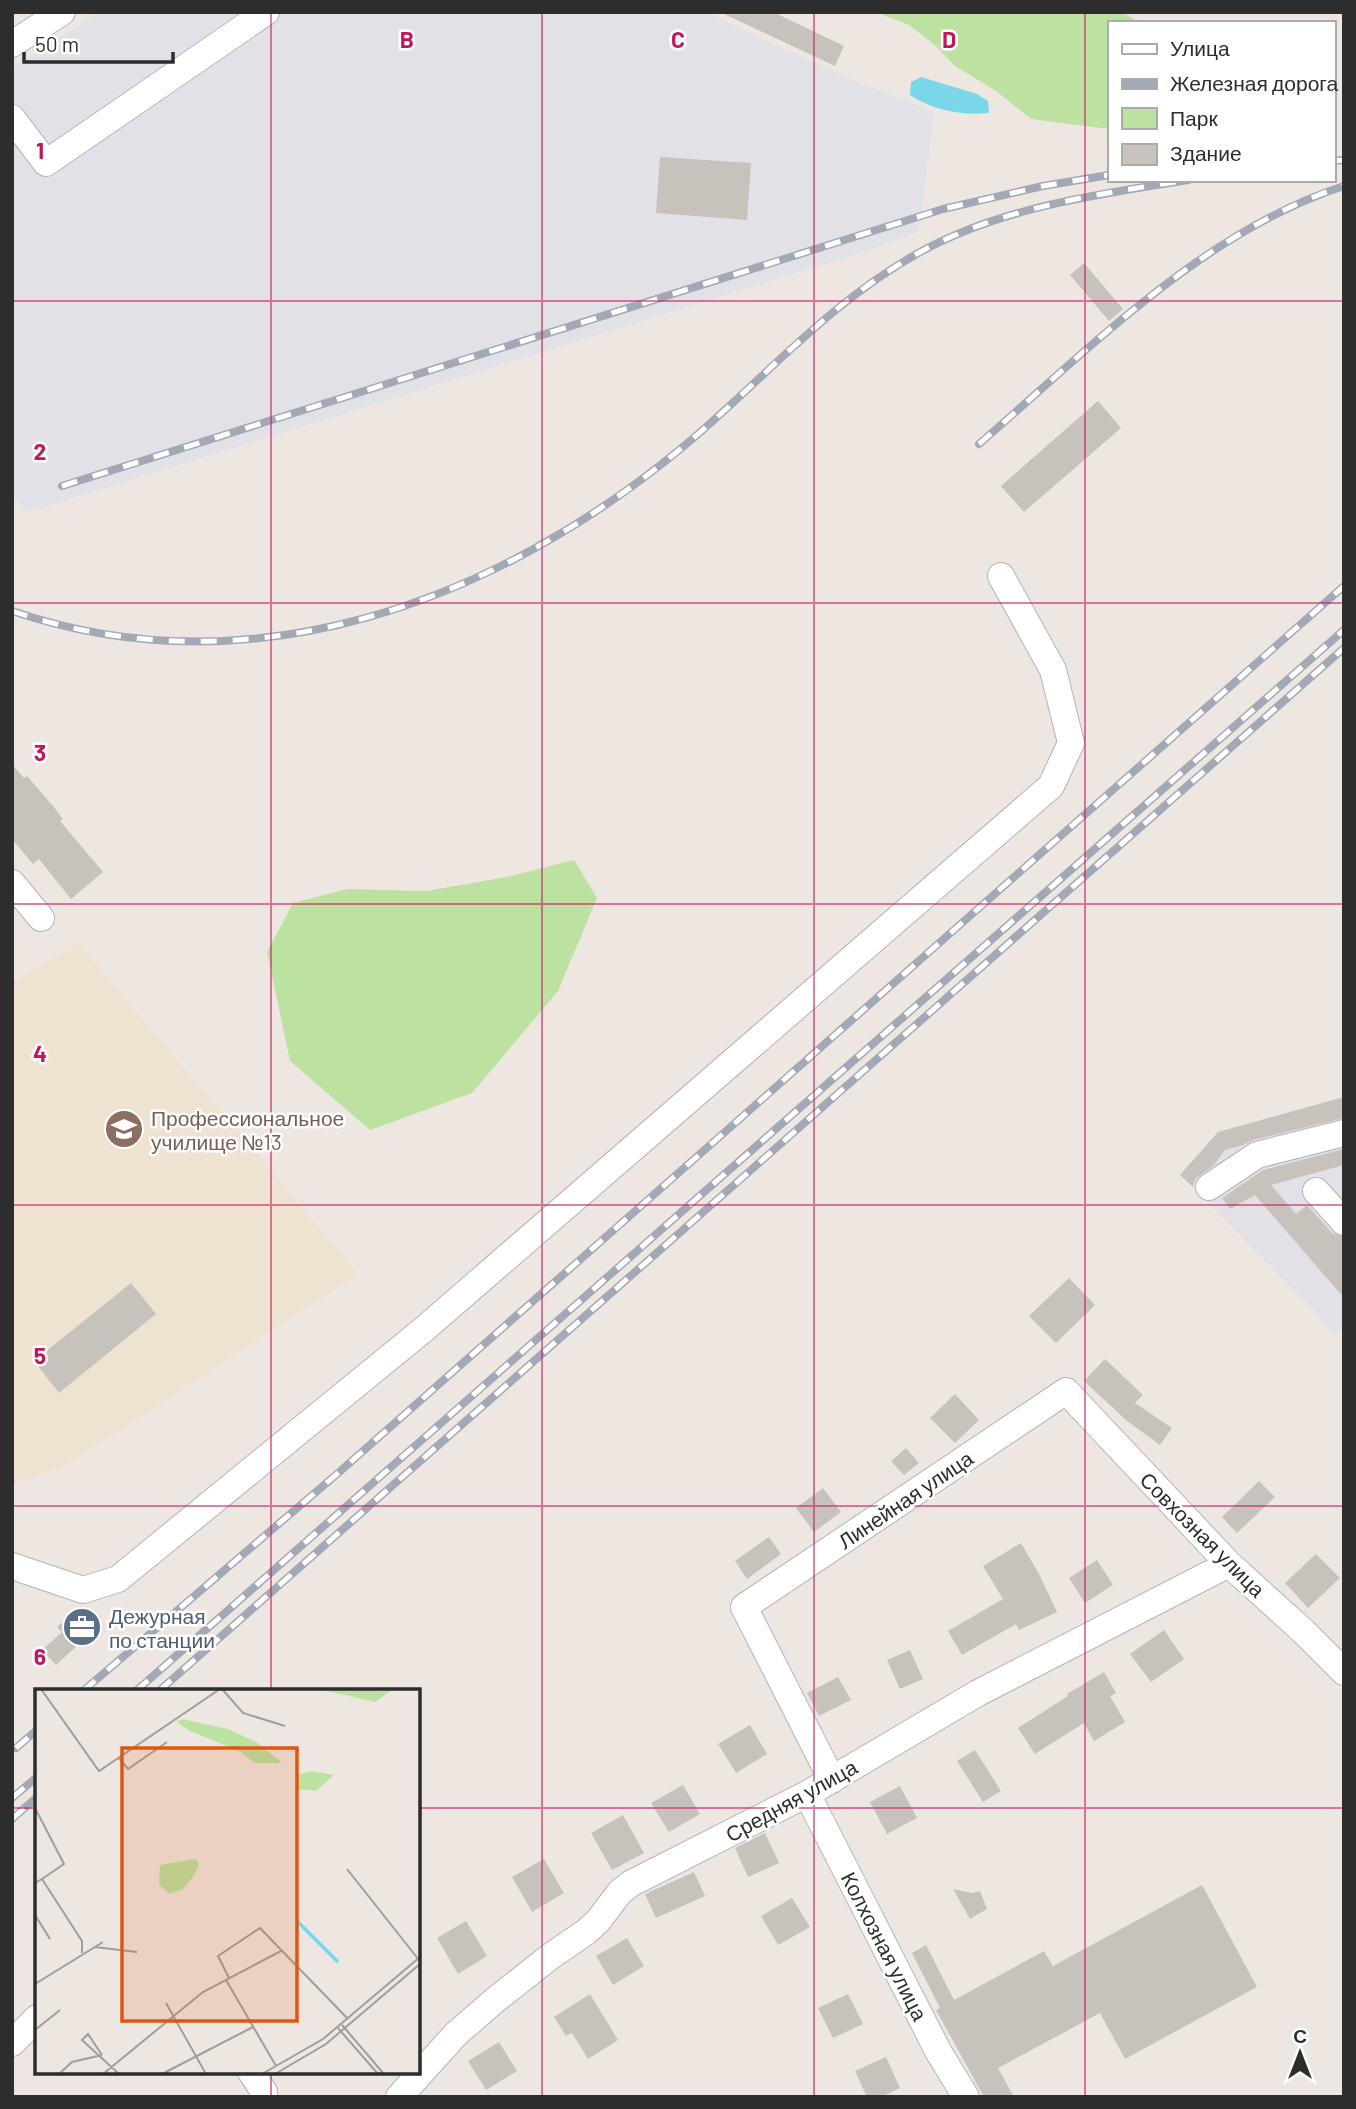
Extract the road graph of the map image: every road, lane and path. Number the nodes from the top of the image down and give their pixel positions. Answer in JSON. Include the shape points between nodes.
{"nodes":[{"id":1,"x":62,"y":12,"type":"edge"},
{"id":2,"x":266,"y":12,"type":"edge"},
{"id":3,"x":12,"y":44,"type":"edge"},
{"id":4,"x":12,"y":118,"type":"edge"},
{"id":5,"x":1001,"y":576,"type":"dead end"},
{"id":6,"x":12,"y":883,"type":"edge"},
{"id":7,"x":41,"y":918,"type":"dead end"},
{"id":8,"x":1344,"y":1133,"type":"edge"},
{"id":9,"x":1209,"y":1187,"type":"dead end"},
{"id":10,"x":1316,"y":1191,"type":"dead end"},
{"id":11,"x":1344,"y":1222,"type":"edge"},
{"id":12,"x":1066,"y":1391,"type":"joint"},
{"id":13,"x":1229,"y":1564,"type":"junction"},
{"id":14,"x":12,"y":1566,"type":"edge"},
{"id":15,"x":1344,"y":1672,"type":"edge"},
{"id":16,"x":832,"y":1780,"type":"junction"},
{"id":17,"x":807,"y":1794,"type":"junction"},
{"id":18,"x":35,"y":2020,"type":"edge"},
{"id":19,"x":12,"y":2043,"type":"edge"},
{"id":20,"x":413,"y":2086,"type":"edge"},
{"id":21,"x":965,"y":2097,"type":"edge"}],
"edges":[{"from":1,"to":3,"type":"street"},
{"from":2,"to":4,"type":"street","via":[[46,163]]},
{"from":5,"to":14,"type":"street","via":[[1053,670],[1071,743],[1051,786],[423,1330],[118,1579],[83,1590]]},
{"from":6,"to":7,"type":"street"},
{"from":8,"to":9,"type":"street","via":[[1257,1155]]},
{"from":10,"to":11,"type":"street"},
{"from":12,"to":13,"type":"street","name":"Совхозная улица"},
{"from":12,"to":16,"type":"street","name":"Линейная улица","via":[[744,1606]]},
{"from":13,"to":15,"type":"street","name":"Совхозная улица"},
{"from":13,"to":16,"type":"street","name":"Средняя улица","via":[[978,1693]]},
{"from":16,"to":17,"type":"street","name":"Средняя улица"},
{"from":17,"to":20,"type":"street","name":"Средняя улица","via":[[630,1884],[586,1932],[456,2034]]},
{"from":17,"to":21,"type":"street","name":"Колхозная улица"},
{"from":18,"to":19,"type":"street"}]}
